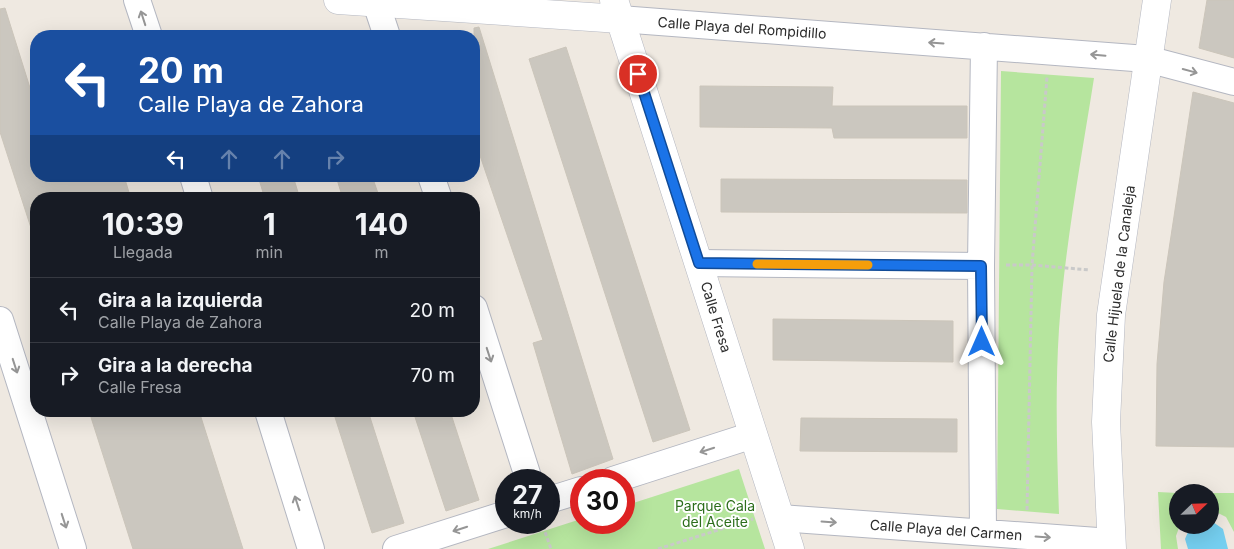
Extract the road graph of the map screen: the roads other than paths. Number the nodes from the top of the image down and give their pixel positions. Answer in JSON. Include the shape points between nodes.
{"nodes":[{"id":1,"x":137,"y":0,"type":"edge"},
{"id":2,"x":338,"y":0,"type":"edge"},
{"id":3,"x":1157,"y":0,"type":"edge"},
{"id":4,"x":376,"y":3,"type":"junction"},
{"id":5,"x":409,"y":3,"type":"edge"},
{"id":6,"x":617,"y":10,"type":"edge"},
{"id":7,"x":147,"y":30,"type":"edge"},
{"id":8,"x":384,"y":30,"type":"edge"},
{"id":9,"x":984,"y":46,"type":"junction"},
{"id":10,"x":1147,"y":59,"type":"junction"},
{"id":11,"x":1234,"y":82,"type":"edge"},
{"id":12,"x":699,"y":263,"type":"junction"},
{"id":13,"x":981,"y":266,"type":"junction"},
{"id":14,"x":0,"y":320,"type":"edge"},
{"id":15,"x":480,"y":327,"type":"edge"},
{"id":16,"x":30,"y":414,"type":"edge"},
{"id":17,"x":31,"y":417,"type":"edge"},
{"id":18,"x":270,"y":417,"type":"edge"},
{"id":19,"x":753,"y":435,"type":"junction"},
{"id":20,"x":525,"y":469,"type":"edge"},
{"id":21,"x":635,"y":473,"type":"edge"},
{"id":22,"x":779,"y":515,"type":"junction"},
{"id":23,"x":495,"y":518,"type":"edge"},
{"id":24,"x":983,"y":532,"type":"junction"},
{"id":25,"x":1111,"y":546,"type":"edge"},
{"id":26,"x":73,"y":549,"type":"edge"},
{"id":27,"x":311,"y":549,"type":"edge"},
{"id":28,"x":396,"y":549,"type":"edge"},
{"id":29,"x":790,"y":549,"type":"edge"}],
"edges":[{"from":7,"to":1,"type":"street","one_way":true},
{"from":2,"to":4,"type":"street","name":"Calle Playa del Rompidillo"},
{"from":3,"to":10,"type":"street","name":"Calle Hijuela de la Canaleja"},
{"from":4,"to":5,"type":"street","name":"Calle Playa del Rompidillo"},
{"from":4,"to":8,"type":"street"},
{"from":5,"to":6,"type":"street","name":"Calle Playa del Rompidillo"},
{"from":9,"to":6,"type":"street","name":"Calle Playa del Rompidillo","one_way":true},
{"from":6,"to":12,"type":"street","name":"Calle Fresa"},
{"from":10,"to":9,"type":"street","name":"Calle Playa del Rompidillo","one_way":true},
{"from":9,"to":13,"type":"street"},
{"from":10,"to":11,"type":"street","name":"Calle Playa del Rompidillo","one_way":true},
{"from":10,"to":25,"type":"street","name":"Calle Hijuela de la Canaleja","via":[[1111,315],[1106,422]]},
{"from":12,"to":13,"type":"street"},
{"from":12,"to":19,"type":"street","name":"Calle Fresa"},
{"from":13,"to":24,"type":"street"},
{"from":14,"to":16,"type":"street","one_way":true},
{"from":15,"to":20,"type":"street","one_way":true},
{"from":17,"to":26,"type":"street","one_way":true},
{"from":27,"to":18,"type":"street","one_way":true},
{"from":19,"to":21,"type":"street","one_way":true},
{"from":19,"to":22,"type":"street","name":"Calle Fresa"},
{"from":22,"to":24,"type":"street","name":"Calle Playa del Carmen","one_way":true},
{"from":22,"to":29,"type":"street","name":"Calle Fresa"},
{"from":23,"to":28,"type":"street","one_way":true},
{"from":24,"to":25,"type":"street","name":"Calle Playa del Carmen","one_way":true}]}
